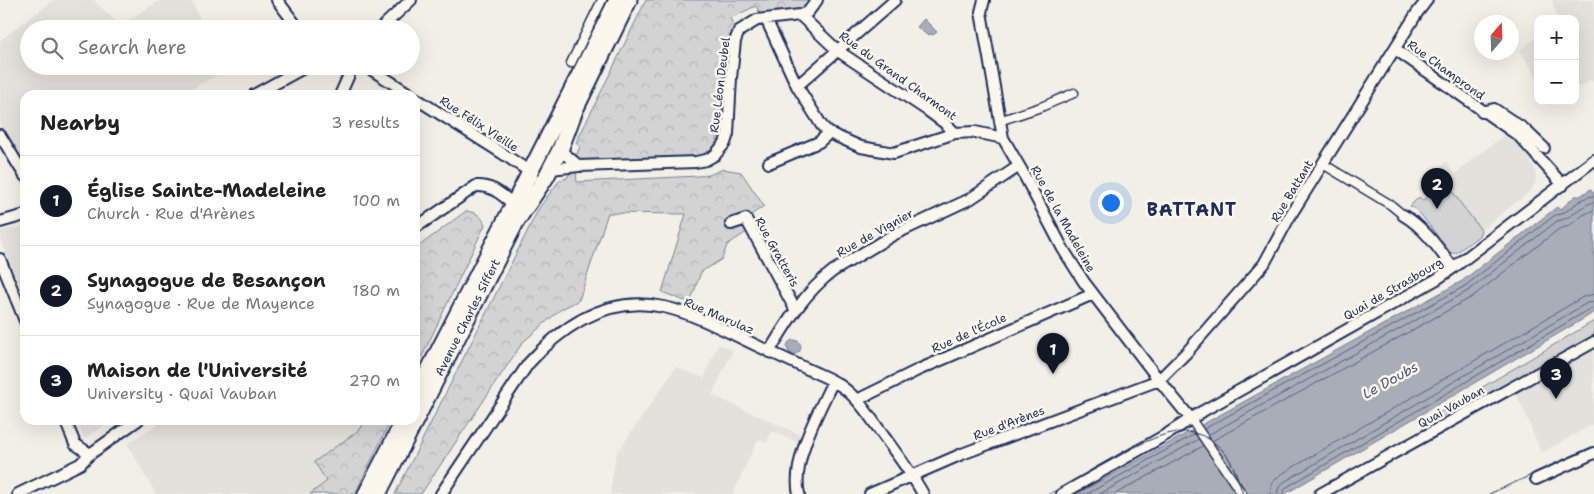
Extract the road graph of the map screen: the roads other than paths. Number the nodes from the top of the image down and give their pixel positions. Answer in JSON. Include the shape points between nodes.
{"nodes":[{"id":1,"x":277,"y":0,"type":"edge"},
{"id":2,"x":411,"y":0,"type":"edge"},
{"id":3,"x":602,"y":0,"type":"edge"},
{"id":4,"x":617,"y":0,"type":"edge"},
{"id":5,"x":629,"y":0,"type":"edge"},
{"id":6,"x":818,"y":0,"type":"edge"},
{"id":7,"x":895,"y":0,"type":"edge"},
{"id":8,"x":984,"y":0,"type":"edge"},
{"id":9,"x":1427,"y":0,"type":"edge"},
{"id":10,"x":800,"y":15,"type":"junction"},
{"id":11,"x":766,"y":19,"type":"junction"},
{"id":12,"x":293,"y":20,"type":"edge"},
{"id":13,"x":390,"y":20,"type":"edge"},
{"id":14,"x":1396,"y":49,"type":"junction"},
{"id":15,"x":838,"y":51,"type":"junction"},
{"id":16,"x":571,"y":63,"type":"dead end"},
{"id":17,"x":291,"y":75,"type":"edge"},
{"id":18,"x":349,"y":75,"type":"edge"},
{"id":19,"x":380,"y":75,"type":"edge"},
{"id":20,"x":797,"y":86,"type":"junction"},
{"id":21,"x":263,"y":90,"type":"edge"},
{"id":22,"x":342,"y":90,"type":"edge"},
{"id":23,"x":403,"y":90,"type":"edge"},
{"id":24,"x":1074,"y":93,"type":"dead end"},
{"id":25,"x":420,"y":101,"type":"edge"},
{"id":26,"x":1482,"y":112,"type":"junction"},
{"id":27,"x":999,"y":121,"type":"junction"},
{"id":28,"x":828,"y":133,"type":"junction"},
{"id":29,"x":954,"y":133,"type":"junction"},
{"id":30,"x":0,"y":135,"type":"edge"},
{"id":31,"x":1003,"y":138,"type":"junction"},
{"id":32,"x":1544,"y":148,"type":"dead end"},
{"id":33,"x":560,"y":150,"type":"junction"},
{"id":34,"x":1594,"y":160,"type":"edge"},
{"id":35,"x":768,"y":163,"type":"dead end"},
{"id":36,"x":1323,"y":164,"type":"junction"},
{"id":37,"x":579,"y":166,"type":"junction"},
{"id":38,"x":1019,"y":166,"type":"junction"},
{"id":39,"x":20,"y":168,"type":"edge"},
{"id":40,"x":550,"y":169,"type":"junction"},
{"id":41,"x":530,"y":172,"type":"junction"},
{"id":42,"x":1563,"y":185,"type":"junction"},
{"id":43,"x":513,"y":204,"type":"junction"},
{"id":44,"x":1404,"y":215,"type":"joint"},
{"id":45,"x":20,"y":216,"type":"edge"},
{"id":46,"x":0,"y":222,"type":"edge"},
{"id":47,"x":516,"y":222,"type":"junction"},
{"id":48,"x":731,"y":224,"type":"dead end"},
{"id":49,"x":420,"y":225,"type":"edge"},
{"id":50,"x":0,"y":259,"type":"edge"},
{"id":51,"x":1453,"y":268,"type":"junction"},
{"id":52,"x":1093,"y":294,"type":"junction"},
{"id":53,"x":20,"y":309,"type":"edge"},
{"id":54,"x":795,"y":310,"type":"junction"},
{"id":55,"x":1594,"y":342,"type":"edge"},
{"id":56,"x":770,"y":352,"type":"junction"},
{"id":57,"x":1159,"y":380,"type":"junction"},
{"id":58,"x":833,"y":381,"type":"junction"},
{"id":59,"x":420,"y":388,"type":"edge"},
{"id":60,"x":857,"y":400,"type":"junction"},
{"id":61,"x":420,"y":411,"type":"edge"},
{"id":62,"x":1191,"y":419,"type":"junction"},
{"id":63,"x":67,"y":425,"type":"edge"},
{"id":64,"x":131,"y":425,"type":"edge"},
{"id":65,"x":401,"y":425,"type":"edge"},
{"id":66,"x":413,"y":425,"type":"edge"},
{"id":67,"x":1594,"y":453,"type":"edge"},
{"id":68,"x":90,"y":454,"type":"junction"},
{"id":69,"x":913,"y":476,"type":"junction"},
{"id":70,"x":1536,"y":479,"type":"dead end"},
{"id":71,"x":18,"y":494,"type":"edge"},
{"id":72,"x":366,"y":494,"type":"edge"},
{"id":73,"x":378,"y":494,"type":"edge"},
{"id":74,"x":441,"y":494,"type":"edge"},
{"id":75,"x":799,"y":494,"type":"edge"},
{"id":76,"x":870,"y":494,"type":"edge"},
{"id":77,"x":923,"y":494,"type":"edge"},
{"id":78,"x":1062,"y":494,"type":"edge"},
{"id":79,"x":1242,"y":494,"type":"edge"},
{"id":80,"x":1320,"y":494,"type":"edge"}],
"edges":[{"from":1,"to":12,"type":"street"},
{"from":2,"to":13,"type":"street"},
{"from":3,"to":16,"type":"street"},
{"from":4,"to":41,"type":"main road","name":"Avenue Charles Siffert"},
{"from":5,"to":33,"type":"main road","name":"Avenue Charles Siffert","via":[[575,110]]},
{"from":6,"to":10,"type":"street","via":[[808,12]]},
{"from":7,"to":15,"type":"street"},
{"from":8,"to":27,"type":"street","name":"Rue de la Madeleine","via":[[981,12]]},
{"from":9,"to":14,"type":"street","name":"Rue Battant"},
{"from":10,"to":11,"type":"street","name":"Rue Léon Deubel"},
{"from":10,"to":15,"type":"street","name":"Rue du Grand Charmont"},
{"from":11,"to":20,"type":"street"},
{"from":11,"to":37,"type":"street","name":"Rue Léon Deubel","via":[[757,20],[739,31],[735,41],[728,134],[725,144],[715,155],[696,162]]},
{"from":14,"to":26,"type":"street","name":"Rue Champrond"},
{"from":14,"to":36,"type":"street","name":"Rue Battant"},
{"from":15,"to":20,"type":"street"},
{"from":15,"to":29,"type":"street","name":"Rue du Grand Charmont","via":[[927,110]]},
{"from":17,"to":21,"type":"street"},
{"from":18,"to":22,"type":"street"},
{"from":19,"to":23,"type":"street"},
{"from":20,"to":28,"type":"street"},
{"from":24,"to":27,"type":"street"},
{"from":25,"to":41,"type":"street","name":"Rue Félix Vieille"},
{"from":26,"to":32,"type":"street","name":"Rue Champrond","via":[[1494,108]]},
{"from":26,"to":42,"type":"street","name":"Rue Champrond","via":[[1518,136]]},
{"from":27,"to":31,"type":"street","name":"Rue de la Madeleine"},
{"from":28,"to":29,"type":"street","via":[[861,147],[894,153]]},
{"from":28,"to":35,"type":"street","via":[[819,142]]},
{"from":29,"to":31,"type":"street","via":[[975,132]]},
{"from":30,"to":39,"type":"street"},
{"from":31,"to":38,"type":"street","name":"Rue de la Madeleine"},
{"from":33,"to":37,"type":"street"},
{"from":33,"to":40,"type":"main road","name":"Avenue Charles Siffert"},
{"from":34,"to":42,"type":"street","name":"Quai de Strasbourg"},
{"from":36,"to":44,"type":"street"},
{"from":36,"to":57,"type":"street","name":"Rue Battant","via":[[1264,264]]},
{"from":37,"to":40,"type":"street","name":"Rue Léon Deubel"},
{"from":38,"to":52,"type":"street","name":"Rue de la Madeleine","via":[[1063,249]]},
{"from":38,"to":54,"type":"street","name":"Rue de Vignier","via":[[970,199],[893,235],[833,271]]},
{"from":40,"to":47,"type":"main road","name":"Avenue Charles Siffert"},
{"from":41,"to":43,"type":"main road","name":"Avenue Charles Siffert"},
{"from":41,"to":47,"type":"street","name":"Avenue Charles Siffert","via":[[534,181]]},
{"from":42,"to":51,"type":"street","name":"Quai de Strasbourg"},
{"from":43,"to":49,"type":"street","via":[[490,187],[476,186]]},
{"from":43,"to":59,"type":"main road","name":"Avenue Charles Siffert"},
{"from":44,"to":51,"type":"street","via":[[1439,249]]},
{"from":45,"to":46,"type":"street"},
{"from":47,"to":61,"type":"main road","name":"Avenue Charles Siffert"},
{"from":48,"to":54,"type":"street","name":"Rue Gratteris","via":[[746,218]]},
{"from":50,"to":53,"type":"street"},
{"from":51,"to":62,"type":"street","name":"Quai de Strasbourg"},
{"from":52,"to":57,"type":"street","name":"Rue de la Madeleine"},
{"from":52,"to":60,"type":"street","name":"Rue de l'École"},
{"from":54,"to":56,"type":"street","name":"Rue de Vignier"},
{"from":55,"to":80,"type":"street","name":"Quai Vauban"},
{"from":56,"to":58,"type":"street","name":"Rue Marulaz"},
{"from":56,"to":74,"type":"street","name":"Rue Marulaz","via":[[687,314],[664,307],[613,308],[576,322],[540,350],[528,364]]},
{"from":57,"to":62,"type":"street","name":"Rue de la Madeleine"},
{"from":57,"to":69,"type":"street","name":"Rue d'Arènes","via":[[962,454]]},
{"from":58,"to":60,"type":"street","name":"Rue Marulaz"},
{"from":58,"to":75,"type":"street","via":[[801,454]]},
{"from":60,"to":69,"type":"street","name":"Rue Marulaz"},
{"from":62,"to":78,"type":"street","name":"Quai de Strasbourg"},
{"from":62,"to":79,"type":"street"},
{"from":63,"to":68,"type":"street","via":[[75,444]]},
{"from":64,"to":68,"type":"street"},
{"from":65,"to":72,"type":"main road"},
{"from":66,"to":73,"type":"main road","name":"Avenue Charles Siffert"},
{"from":67,"to":70,"type":"street"},
{"from":68,"to":71,"type":"street","via":[[80,464]]},
{"from":69,"to":76,"type":"street","name":"Rue d'Arènes"},
{"from":69,"to":77,"type":"street","name":"Rue Marulaz"}]}
